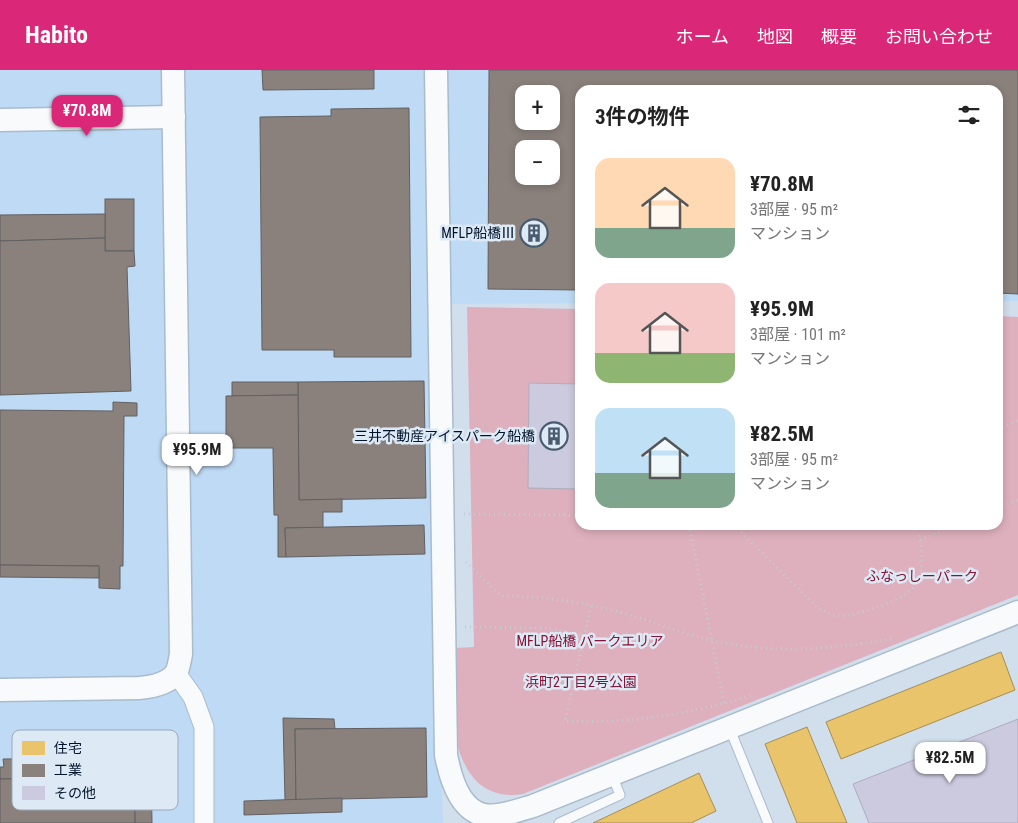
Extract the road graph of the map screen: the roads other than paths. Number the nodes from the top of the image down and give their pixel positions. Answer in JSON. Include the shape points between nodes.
{"nodes":[{"id":1,"x":173,"y":70,"type":"edge"},
{"id":2,"x":436,"y":70,"type":"edge"},
{"id":3,"x":174,"y":117,"type":"junction"},
{"id":4,"x":0,"y":120,"type":"edge"},
{"id":5,"x":1018,"y":612,"type":"edge"},
{"id":6,"x":176,"y":673,"type":"junction"},
{"id":7,"x":0,"y":690,"type":"edge"},
{"id":8,"x":729,"y":727,"type":"junction"},
{"id":9,"x":612,"y":774,"type":"junction"},
{"id":10,"x":204,"y":823,"type":"edge"},
{"id":11,"x":558,"y":823,"type":"edge"},
{"id":12,"x":768,"y":823,"type":"edge"}],
"edges":[{"from":1,"to":3,"type":"street"},
{"from":2,"to":9,"type":"street","via":[[446,756],[450,777],[469,807],[484,815],[504,814],[533,806]]},
{"from":3,"to":4,"type":"street"},
{"from":3,"to":6,"type":"street","via":[[181,654]]},
{"from":5,"to":8,"type":"street"},
{"from":6,"to":7,"type":"street","via":[[152,687]]},
{"from":6,"to":10,"type":"street","via":[[193,696],[204,727]]},
{"from":8,"to":9,"type":"street"},
{"from":8,"to":12,"type":"lane"},
{"from":9,"to":11,"type":"lane","via":[[620,795]]}]}
